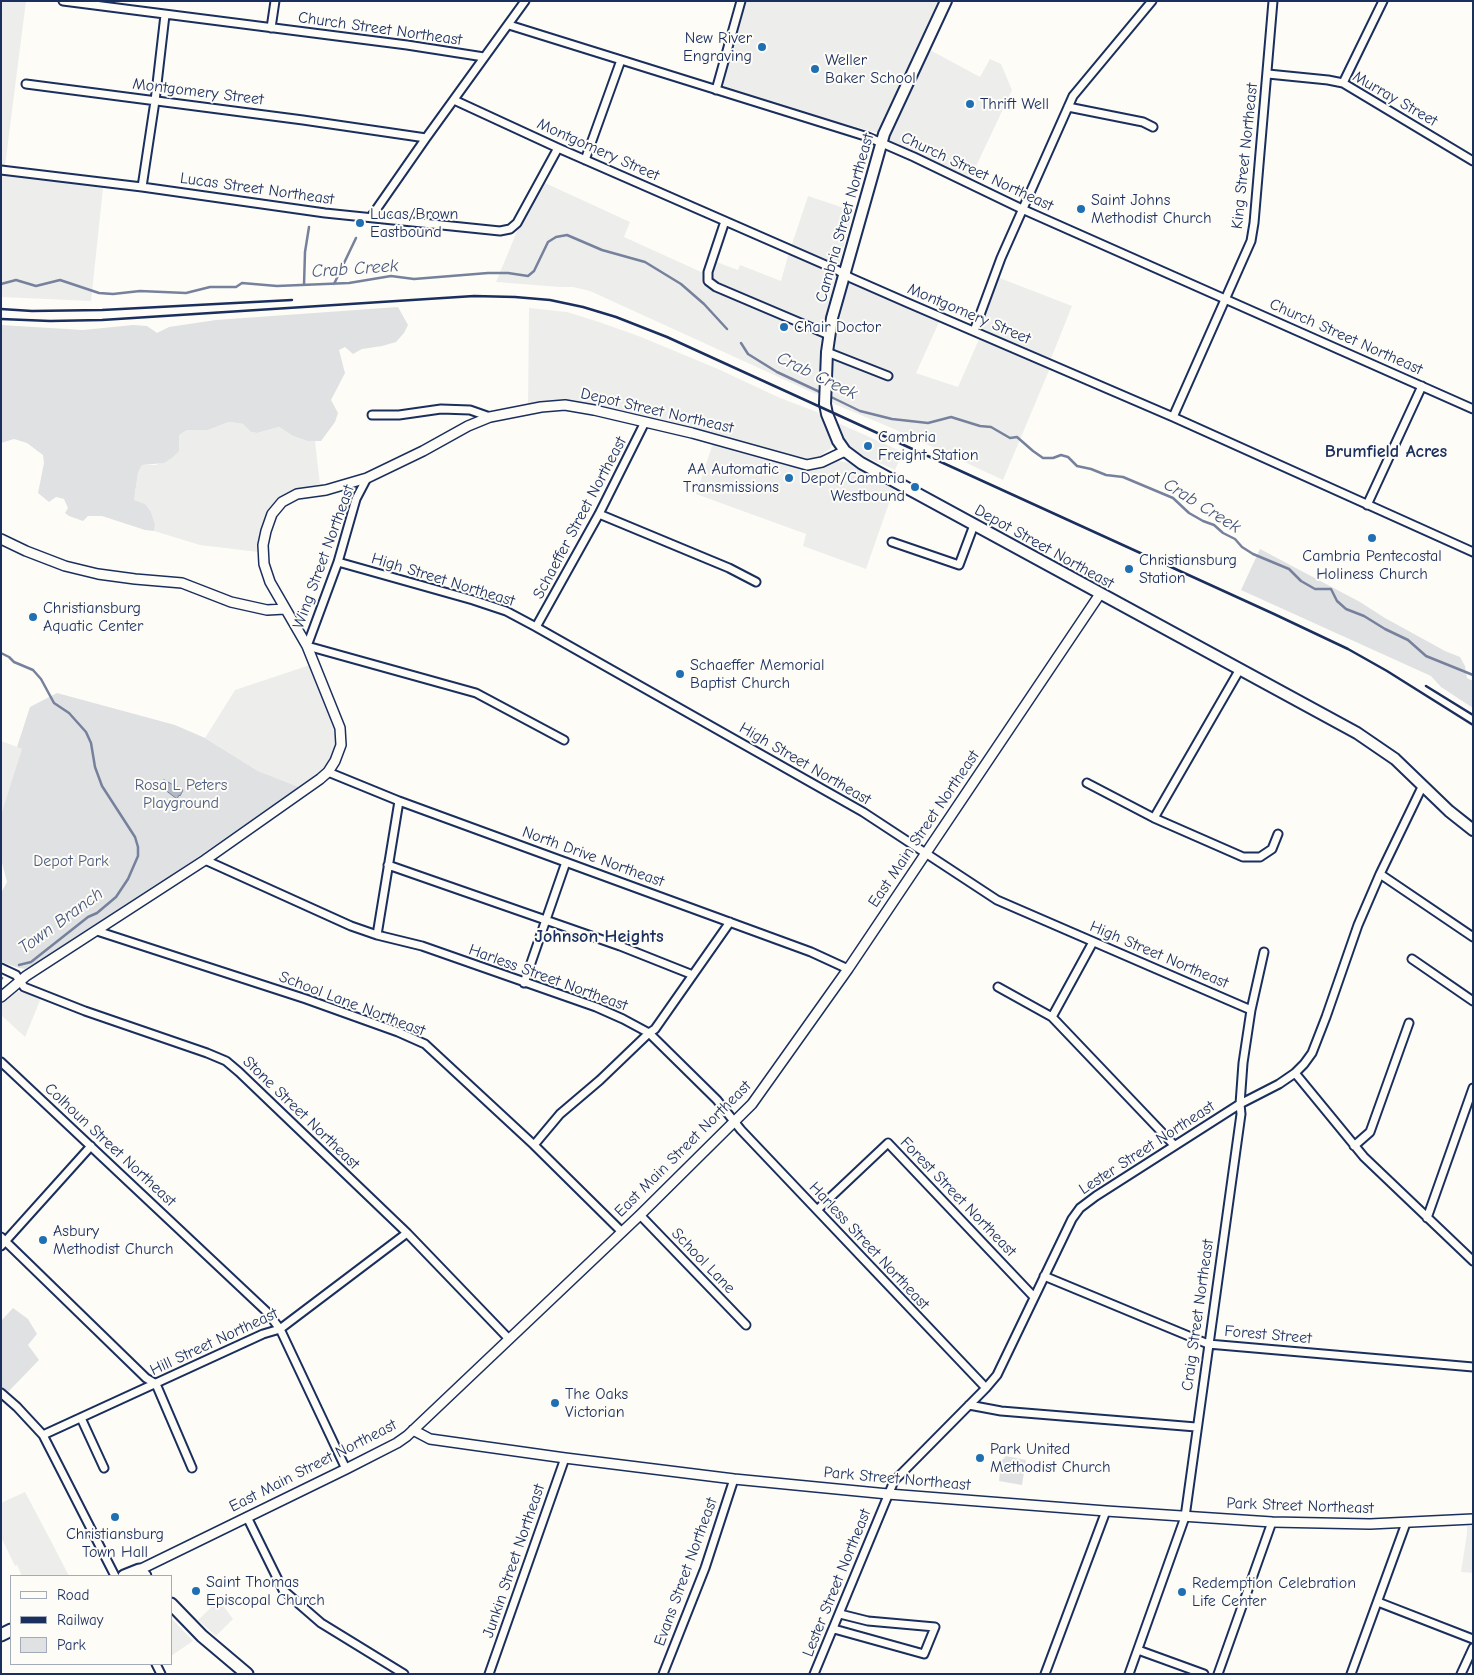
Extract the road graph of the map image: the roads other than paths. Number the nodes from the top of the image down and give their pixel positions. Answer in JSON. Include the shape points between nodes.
{"nodes":[{"id":1,"x":63,"y":1,"type":"edge"},
{"id":2,"x":275,"y":1,"type":"edge"},
{"id":3,"x":526,"y":1,"type":"edge"},
{"id":4,"x":741,"y":1,"type":"edge"},
{"id":5,"x":946,"y":1,"type":"edge"},
{"id":6,"x":1152,"y":1,"type":"edge"},
{"id":7,"x":1274,"y":1,"type":"edge"},
{"id":8,"x":1383,"y":1,"type":"edge"},
{"id":9,"x":166,"y":15,"type":"junction"},
{"id":10,"x":509,"y":25,"type":"junction"},
{"id":11,"x":271,"y":28,"type":"junction"},
{"id":12,"x":484,"y":57,"type":"junction"},
{"id":13,"x":621,"y":60,"type":"junction"},
{"id":14,"x":1268,"y":74,"type":"junction"},
{"id":15,"x":1343,"y":83,"type":"junction"},
{"id":16,"x":26,"y":84,"type":"dead end"},
{"id":17,"x":716,"y":90,"type":"junction"},
{"id":18,"x":454,"y":100,"type":"junction"},
{"id":19,"x":155,"y":101,"type":"junction"},
{"id":20,"x":1068,"y":107,"type":"junction"},
{"id":21,"x":1153,"y":127,"type":"dead end"},
{"id":22,"x":426,"y":138,"type":"junction"},
{"id":23,"x":881,"y":142,"type":"junction"},
{"id":24,"x":558,"y":148,"type":"junction"},
{"id":25,"x":585,"y":160,"type":"junction"},
{"id":26,"x":1473,"y":161,"type":"edge"},
{"id":27,"x":1,"y":170,"type":"edge"},
{"id":28,"x":142,"y":188,"type":"junction"},
{"id":29,"x":1022,"y":209,"type":"junction"},
{"id":30,"x":371,"y":217,"type":"junction"},
{"id":31,"x":725,"y":221,"type":"junction"},
{"id":32,"x":843,"y":274,"type":"junction"},
{"id":33,"x":1225,"y":298,"type":"junction"},
{"id":34,"x":974,"y":331,"type":"junction"},
{"id":35,"x":829,"y":334,"type":"junction"},
{"id":36,"x":827,"y":352,"type":"junction"},
{"id":37,"x":888,"y":376,"type":"dead end"},
{"id":38,"x":1422,"y":386,"type":"junction"},
{"id":39,"x":1473,"y":409,"type":"edge"},
{"id":40,"x":372,"y":415,"type":"dead end"},
{"id":41,"x":490,"y":417,"type":"junction"},
{"id":42,"x":1173,"y":417,"type":"junction"},
{"id":43,"x":646,"y":422,"type":"junction"},
{"id":44,"x":845,"y":451,"type":"junction"},
{"id":45,"x":367,"y":478,"type":"junction"},
{"id":46,"x":1367,"y":505,"type":"junction"},
{"id":47,"x":599,"y":514,"type":"junction"},
{"id":48,"x":974,"y":525,"type":"junction"},
{"id":49,"x":1,"y":539,"type":"edge"},
{"id":50,"x":892,"y":542,"type":"dead end"},
{"id":51,"x":1473,"y":552,"type":"edge"},
{"id":52,"x":338,"y":562,"type":"junction"},
{"id":53,"x":756,"y":582,"type":"dead end"},
{"id":54,"x":1100,"y":594,"type":"junction"},
{"id":55,"x":285,"y":609,"type":"junction"},
{"id":56,"x":536,"y":627,"type":"junction"},
{"id":57,"x":307,"y":646,"type":"junction"},
{"id":58,"x":1240,"y":669,"type":"junction"},
{"id":59,"x":564,"y":740,"type":"dead end"},
{"id":60,"x":328,"y":772,"type":"junction"},
{"id":61,"x":1087,"y":783,"type":"dead end"},
{"id":62,"x":1423,"y":785,"type":"junction"},
{"id":63,"x":399,"y":801,"type":"junction"},
{"id":64,"x":1154,"y":818,"type":"junction"},
{"id":65,"x":1473,"y":830,"type":"edge"},
{"id":66,"x":1278,"y":834,"type":"dead end"},
{"id":67,"x":926,"y":853,"type":"junction"},
{"id":68,"x":205,"y":860,"type":"junction"},
{"id":69,"x":566,"y":862,"type":"junction"},
{"id":70,"x":388,"y":865,"type":"junction"},
{"id":71,"x":1380,"y":874,"type":"junction"},
{"id":72,"x":545,"y":921,"type":"junction"},
{"id":73,"x":730,"y":922,"type":"junction"},
{"id":74,"x":97,"y":931,"type":"junction"},
{"id":75,"x":377,"y":935,"type":"junction"},
{"id":76,"x":1473,"y":937,"type":"edge"},
{"id":77,"x":1093,"y":942,"type":"junction"},
{"id":78,"x":1264,"y":952,"type":"dead end"},
{"id":79,"x":1412,"y":959,"type":"dead end"},
{"id":80,"x":1,"y":968,"type":"edge"},
{"id":81,"x":848,"y":969,"type":"junction"},
{"id":82,"x":693,"y":975,"type":"junction"},
{"id":83,"x":20,"y":981,"type":"junction"},
{"id":84,"x":524,"y":983,"type":"junction"},
{"id":85,"x":998,"y":986,"type":"dead end"},
{"id":86,"x":1,"y":997,"type":"edge"},
{"id":87,"x":1473,"y":1000,"type":"edge"},
{"id":88,"x":1251,"y":1010,"type":"junction"},
{"id":89,"x":1052,"y":1017,"type":"junction"},
{"id":90,"x":1409,"y":1023,"type":"dead end"},
{"id":91,"x":649,"y":1033,"type":"junction"},
{"id":92,"x":1,"y":1062,"type":"edge"},
{"id":93,"x":1295,"y":1074,"type":"junction"},
{"id":94,"x":1473,"y":1088,"type":"edge"},
{"id":95,"x":1240,"y":1104,"type":"junction"},
{"id":96,"x":734,"y":1122,"type":"junction"},
{"id":97,"x":534,"y":1145,"type":"junction"},
{"id":98,"x":1174,"y":1145,"type":"junction"},
{"id":99,"x":91,"y":1146,"type":"junction"},
{"id":100,"x":1354,"y":1146,"type":"junction"},
{"id":101,"x":817,"y":1210,"type":"junction"},
{"id":102,"x":640,"y":1215,"type":"junction"},
{"id":103,"x":1428,"y":1218,"type":"junction"},
{"id":104,"x":622,"y":1232,"type":"junction"},
{"id":105,"x":407,"y":1233,"type":"junction"},
{"id":106,"x":3,"y":1242,"type":"edge"},
{"id":107,"x":1473,"y":1261,"type":"edge"},
{"id":108,"x":1044,"y":1276,"type":"junction"},
{"id":109,"x":1034,"y":1297,"type":"junction"},
{"id":110,"x":746,"y":1326,"type":"dead end"},
{"id":111,"x":280,"y":1329,"type":"junction"},
{"id":112,"x":509,"y":1339,"type":"junction"},
{"id":113,"x":1208,"y":1344,"type":"junction"},
{"id":114,"x":1473,"y":1366,"type":"edge"},
{"id":115,"x":156,"y":1384,"type":"junction"},
{"id":116,"x":986,"y":1388,"type":"junction"},
{"id":117,"x":1,"y":1393,"type":"edge"},
{"id":118,"x":970,"y":1405,"type":"junction"},
{"id":119,"x":81,"y":1418,"type":"junction"},
{"id":120,"x":1196,"y":1427,"type":"junction"},
{"id":121,"x":414,"y":1430,"type":"junction"},
{"id":122,"x":42,"y":1434,"type":"junction"},
{"id":123,"x":565,"y":1458,"type":"junction"},
{"id":124,"x":104,"y":1468,"type":"dead end"},
{"id":125,"x":192,"y":1468,"type":"dead end"},
{"id":126,"x":346,"y":1469,"type":"junction"},
{"id":127,"x":734,"y":1479,"type":"junction"},
{"id":128,"x":888,"y":1494,"type":"junction"},
{"id":129,"x":1106,"y":1511,"type":"junction"},
{"id":130,"x":247,"y":1517,"type":"junction"},
{"id":131,"x":1185,"y":1517,"type":"junction"},
{"id":132,"x":1473,"y":1519,"type":"edge"},
{"id":133,"x":1272,"y":1522,"type":"junction"},
{"id":134,"x":1406,"y":1523,"type":"junction"},
{"id":135,"x":142,"y":1573,"type":"edge"},
{"id":136,"x":114,"y":1575,"type":"edge"},
{"id":137,"x":1378,"y":1602,"type":"junction"},
{"id":138,"x":172,"y":1605,"type":"edge"},
{"id":139,"x":840,"y":1614,"type":"junction"},
{"id":140,"x":834,"y":1628,"type":"junction"},
{"id":141,"x":1473,"y":1639,"type":"edge"},
{"id":142,"x":1473,"y":1648,"type":"edge"},
{"id":143,"x":1138,"y":1650,"type":"junction"},
{"id":144,"x":247,"y":1674,"type":"edge"},
{"id":145,"x":404,"y":1674,"type":"edge"},
{"id":146,"x":489,"y":1674,"type":"edge"},
{"id":147,"x":663,"y":1674,"type":"edge"},
{"id":148,"x":814,"y":1674,"type":"edge"},
{"id":149,"x":1046,"y":1674,"type":"edge"},
{"id":150,"x":1129,"y":1674,"type":"edge"},
{"id":151,"x":1204,"y":1674,"type":"edge"},
{"id":152,"x":1218,"y":1674,"type":"edge"},
{"id":153,"x":1351,"y":1674,"type":"edge"},
{"id":154,"x":1461,"y":1674,"type":"edge"}],
"edges":[{"from":1,"to":9,"type":"street","name":"Church Street Northeast"},
{"from":2,"to":11,"type":"street"},
{"from":3,"to":10,"type":"street"},
{"from":4,"to":17,"type":"street"},
{"from":5,"to":23,"type":"main road","name":"Cambria Street Northeast"},
{"from":6,"to":20,"type":"street","via":[[1081,86]]},
{"from":7,"to":14,"type":"street","name":"King Street Northeast"},
{"from":8,"to":15,"type":"street"},
{"from":9,"to":11,"type":"street","name":"Church Street Northeast"},
{"from":9,"to":19,"type":"street"},
{"from":10,"to":12,"type":"street"},
{"from":10,"to":13,"type":"street","name":"Church Street Northeast"},
{"from":11,"to":12,"type":"street","name":"Church Street Northeast"},
{"from":12,"to":18,"type":"street"},
{"from":13,"to":17,"type":"street","name":"Church Street Northeast"},
{"from":13,"to":25,"type":"street"},
{"from":14,"to":15,"type":"street","name":"Murray Street"},
{"from":14,"to":33,"type":"street","name":"King Street Northeast","via":[[1254,223],[1250,241]]},
{"from":15,"to":26,"type":"street","name":"Murray Street"},
{"from":16,"to":19,"type":"street","name":"Montgomery Street"},
{"from":17,"to":23,"type":"street","name":"Church Street Northeast"},
{"from":18,"to":22,"type":"street"},
{"from":18,"to":24,"type":"street","name":"Montgomery Street"},
{"from":19,"to":22,"type":"street","name":"Montgomery Street"},
{"from":19,"to":28,"type":"street"},
{"from":20,"to":21,"type":"street","via":[[1143,122]]},
{"from":20,"to":29,"type":"street"},
{"from":22,"to":30,"type":"street"},
{"from":23,"to":29,"type":"street","name":"Church Street Northeast"},
{"from":23,"to":32,"type":"main road","name":"Cambria Street Northeast"},
{"from":24,"to":25,"type":"street","name":"Montgomery Street"},
{"from":24,"to":30,"type":"street","name":"Lucas Street Northeast","via":[[529,204],[510,229],[500,231]]},
{"from":25,"to":31,"type":"street","name":"Montgomery Street"},
{"from":27,"to":28,"type":"street","name":"Lucas Street Northeast"},
{"from":28,"to":30,"type":"street","name":"Lucas Street Northeast"},
{"from":29,"to":33,"type":"street","name":"Church Street Northeast"},
{"from":29,"to":34,"type":"street"},
{"from":31,"to":32,"type":"street","name":"Montgomery Street"},
{"from":31,"to":35,"type":"street","via":[[708,281]]},
{"from":32,"to":34,"type":"street","name":"Montgomery Street"},
{"from":32,"to":35,"type":"main road","name":"Cambria Street Northeast"},
{"from":33,"to":38,"type":"street","name":"Church Street Northeast"},
{"from":33,"to":42,"type":"street","name":"King Street Northeast"},
{"from":34,"to":42,"type":"street","name":"Montgomery Street"},
{"from":35,"to":36,"type":"main road","name":"Cambria Street Northeast"},
{"from":36,"to":37,"type":"street"},
{"from":36,"to":44,"type":"main road","name":"Cambria Street Northeast","via":[[827,414]]},
{"from":38,"to":39,"type":"street","name":"Church Street Northeast"},
{"from":38,"to":46,"type":"street"},
{"from":40,"to":41,"type":"street","via":[[440,409],[470,410]]},
{"from":41,"to":43,"type":"street","name":"Depot Street Northeast","via":[[565,405]]},
{"from":41,"to":45,"type":"street","name":"Depot Street Northeast"},
{"from":42,"to":46,"type":"street","name":"Montgomery Street"},
{"from":43,"to":44,"type":"street","name":"Depot Street Northeast","via":[[807,465]]},
{"from":43,"to":47,"type":"street","name":"Schaeffer Street Northeast"},
{"from":44,"to":48,"type":"main road","name":"Depot Street Northeast"},
{"from":45,"to":52,"type":"street","name":"Wing Street Northeast","via":[[356,499]]},
{"from":45,"to":55,"type":"street","name":"Depot Street Northeast","via":[[326,490],[297,494],[282,502],[272,514],[263,546],[264,564]]},
{"from":46,"to":51,"type":"street","name":"Montgomery Street"},
{"from":47,"to":53,"type":"street"},
{"from":47,"to":56,"type":"street","name":"Schaeffer Street Northeast"},
{"from":48,"to":50,"type":"street","via":[[960,565]]},
{"from":48,"to":54,"type":"main road","name":"Depot Street Northeast"},
{"from":49,"to":55,"type":"street","via":[[73,568],[135,580],[182,583],[231,602],[267,610]]},
{"from":52,"to":56,"type":"street","name":"High Street Northeast","via":[[473,600],[506,611]]},
{"from":52,"to":57,"type":"street","name":"Wing Street Northeast"},
{"from":54,"to":58,"type":"main road","name":"Depot Street Northeast"},
{"from":54,"to":67,"type":"street","name":"East Main Street Northeast"},
{"from":55,"to":57,"type":"street","name":"Depot Street Northeast"},
{"from":56,"to":67,"type":"street","name":"High Street Northeast","via":[[863,812]]},
{"from":57,"to":59,"type":"street","via":[[476,693]]},
{"from":57,"to":60,"type":"street","name":"Depot Street Northeast","via":[[340,728],[339,753]]},
{"from":58,"to":62,"type":"main road","name":"Depot Street Northeast","via":[[1357,732],[1395,759]]},
{"from":58,"to":64,"type":"street"},
{"from":60,"to":63,"type":"street","name":"North Drive Northeast"},
{"from":60,"to":68,"type":"street","name":"Depot Street Northeast"},
{"from":61,"to":64,"type":"street"},
{"from":62,"to":65,"type":"main road","name":"Depot Street Northeast"},
{"from":62,"to":71,"type":"street","name":"Lester Street Northeast"},
{"from":63,"to":69,"type":"street","name":"North Drive Northeast"},
{"from":63,"to":70,"type":"street"},
{"from":64,"to":66,"type":"street","via":[[1243,857],[1260,857],[1272,848]]},
{"from":67,"to":77,"type":"street","name":"High Street Northeast","via":[[997,900]]},
{"from":67,"to":81,"type":"street","name":"East Main Street Northeast"},
{"from":68,"to":74,"type":"street","name":"Depot Street Northeast"},
{"from":68,"to":75,"type":"street","name":"Harless Street Northeast","via":[[288,899]]},
{"from":69,"to":72,"type":"street"},
{"from":69,"to":73,"type":"street","name":"North Drive Northeast"},
{"from":70,"to":72,"type":"street"},
{"from":70,"to":75,"type":"street"},
{"from":71,"to":76,"type":"street"},
{"from":71,"to":93,"type":"street","name":"Lester Street Northeast","via":[[1312,1053]]},
{"from":72,"to":82,"type":"street"},
{"from":72,"to":84,"type":"street"},
{"from":73,"to":81,"type":"street","name":"North Drive Northeast"},
{"from":73,"to":82,"type":"street"},
{"from":74,"to":83,"type":"street","name":"Depot Street Northeast"},
{"from":74,"to":97,"type":"street","name":"School Lane Northeast","via":[[306,999],[413,1038],[442,1059]]},
{"from":75,"to":84,"type":"street","name":"Harless Street Northeast","via":[[422,946]]},
{"from":77,"to":88,"type":"street","name":"High Street Northeast"},
{"from":77,"to":89,"type":"street"},
{"from":78,"to":88,"type":"street","name":"Craig Street Northeast"},
{"from":79,"to":87,"type":"street"},
{"from":80,"to":83,"type":"street","name":"Stone Street Northeast","via":[[16,975]]},
{"from":81,"to":96,"type":"street","name":"East Main Street Northeast","via":[[768,1083]]},
{"from":82,"to":91,"type":"street"},
{"from":83,"to":86,"type":"street","name":"Depot Street Northeast"},
{"from":83,"to":105,"type":"street","name":"Stone Street Northeast","via":[[24,987],[85,1011],[226,1061]]},
{"from":84,"to":91,"type":"street","name":"Harless Street Northeast","via":[[596,1007]]},
{"from":85,"to":89,"type":"street"},
{"from":88,"to":95,"type":"street","name":"Craig Street Northeast"},
{"from":89,"to":98,"type":"street"},
{"from":90,"to":100,"type":"street","via":[[1370,1132]]},
{"from":91,"to":96,"type":"street","name":"Harless Street Northeast","via":[[717,1100]]},
{"from":91,"to":97,"type":"street","via":[[560,1114]]},
{"from":92,"to":99,"type":"street","name":"Colhoun Street Northeast"},
{"from":93,"to":95,"type":"street","name":"Lester Street Northeast"},
{"from":93,"to":100,"type":"street"},
{"from":94,"to":103,"type":"street"},
{"from":95,"to":98,"type":"street","name":"Lester Street Northeast"},
{"from":95,"to":113,"type":"street","name":"Craig Street Northeast"},
{"from":96,"to":101,"type":"street","name":"Harless Street Northeast"},
{"from":96,"to":102,"type":"street","name":"East Main Street Northeast"},
{"from":97,"to":104,"type":"street","name":"School Lane Northeast"},
{"from":98,"to":108,"type":"street","name":"Lester Street Northeast","via":[[1080,1208]]},
{"from":99,"to":106,"type":"street"},
{"from":99,"to":111,"type":"street","name":"Colhoun Street Northeast","via":[[267,1312]]},
{"from":100,"to":103,"type":"street"},
{"from":101,"to":109,"type":"street","name":"Forest Street Northeast","via":[[888,1143]]},
{"from":101,"to":116,"type":"street","name":"Harless Street Northeast"},
{"from":102,"to":104,"type":"street","name":"East Main Street Northeast"},
{"from":102,"to":110,"type":"street","name":"School Lane"},
{"from":103,"to":107,"type":"street"},
{"from":104,"to":112,"type":"street","name":"East Main Street Northeast"},
{"from":105,"to":111,"type":"street","name":"Hill Street Northeast"},
{"from":105,"to":112,"type":"street","name":"Stone Street Northeast"},
{"from":106,"to":115,"type":"street"},
{"from":108,"to":109,"type":"street","name":"Lester Street Northeast"},
{"from":108,"to":113,"type":"street","name":"Forest Street"},
{"from":109,"to":116,"type":"street","name":"Lester Street Northeast","via":[[997,1375]]},
{"from":111,"to":115,"type":"street","name":"Hill Street Northeast"},
{"from":111,"to":126,"type":"street","name":"Colhoun Street Northeast"},
{"from":112,"to":121,"type":"street","name":"East Main Street Northeast"},
{"from":113,"to":114,"type":"street","name":"Forest Street"},
{"from":113,"to":120,"type":"street","name":"Craig Street Northeast"},
{"from":115,"to":119,"type":"street","name":"Hill Street Northeast"},
{"from":115,"to":125,"type":"street"},
{"from":116,"to":118,"type":"street","name":"Lester Street Northeast"},
{"from":117,"to":122,"type":"street"},
{"from":118,"to":120,"type":"street","via":[[1001,1411]]},
{"from":118,"to":128,"type":"street","name":"Lester Street Northeast","via":[[894,1481]]},
{"from":119,"to":122,"type":"street","name":"Hill Street Northeast"},
{"from":119,"to":124,"type":"street"},
{"from":120,"to":131,"type":"street","name":"Craig Street Northeast"},
{"from":121,"to":123,"type":"street","name":"Park Street Northeast","via":[[430,1439]]},
{"from":121,"to":126,"type":"street","name":"East Main Street Northeast","via":[[397,1444]]},
{"from":122,"to":136,"type":"street"},
{"from":123,"to":127,"type":"street","name":"Park Street Northeast"},
{"from":123,"to":146,"type":"street","name":"Junkin Street Northeast"},
{"from":126,"to":130,"type":"street","name":"East Main Street Northeast"},
{"from":127,"to":128,"type":"street","name":"Park Street Northeast"},
{"from":127,"to":147,"type":"street","name":"Evans Street Northeast","via":[[705,1568]]},
{"from":128,"to":129,"type":"street","name":"Park Street Northeast"},
{"from":128,"to":139,"type":"street","name":"Lester Street Northeast"},
{"from":129,"to":131,"type":"street","name":"Park Street Northeast"},
{"from":129,"to":149,"type":"street"},
{"from":130,"to":135,"type":"street","name":"East Main Street Northeast"},
{"from":130,"to":145,"type":"street","via":[[283,1590],[321,1623]]},
{"from":131,"to":133,"type":"street","name":"Park Street Northeast"},
{"from":131,"to":143,"type":"street","name":"Craig Street Northeast"},
{"from":132,"to":134,"type":"street","name":"Park Street Northeast"},
{"from":133,"to":134,"type":"street","name":"Park Street Northeast"},
{"from":133,"to":152,"type":"street"},
{"from":134,"to":137,"type":"street"},
{"from":137,"to":141,"type":"street"},
{"from":137,"to":153,"type":"street"},
{"from":138,"to":144,"type":"main road"},
{"from":139,"to":140,"type":"street","name":"Lester Street Northeast"},
{"from":139,"to":140,"type":"street","via":[[868,1621],[935,1627],[924,1654]]},
{"from":140,"to":148,"type":"street","name":"Lester Street Northeast"},
{"from":142,"to":154,"type":"street"},
{"from":143,"to":150,"type":"street","name":"Craig Street Northeast"},
{"from":143,"to":151,"type":"street"}]}
